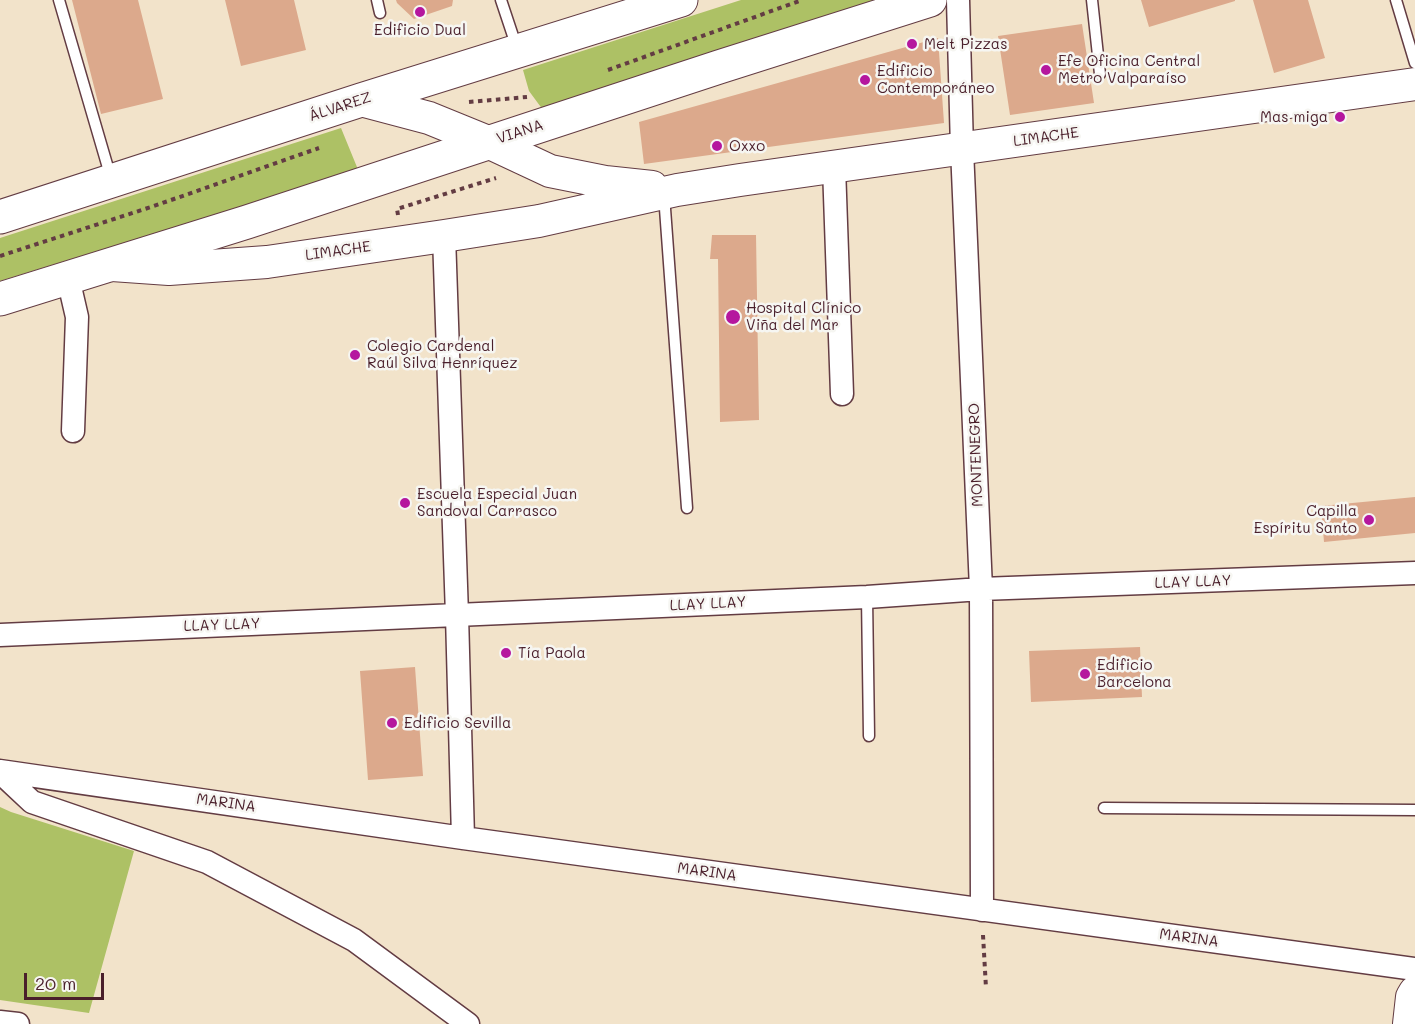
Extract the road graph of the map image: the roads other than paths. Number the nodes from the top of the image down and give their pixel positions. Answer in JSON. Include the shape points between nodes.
{"nodes":[{"id":1,"x":59,"y":0,"type":"edge"},
{"id":2,"x":377,"y":0,"type":"edge"},
{"id":3,"x":501,"y":0,"type":"edge"},
{"id":4,"x":681,"y":0,"type":"edge"},
{"id":5,"x":930,"y":0,"type":"edge"},
{"id":6,"x":958,"y":0,"type":"edge"},
{"id":7,"x":1092,"y":0,"type":"edge"},
{"id":8,"x":1396,"y":0,"type":"edge"},
{"id":9,"x":380,"y":13,"type":"dead end"},
{"id":10,"x":518,"y":52,"type":"junction"},
{"id":11,"x":1415,"y":63,"type":"edge"},
{"id":12,"x":1100,"y":74,"type":"dead end"},
{"id":13,"x":1415,"y":84,"type":"edge"},
{"id":14,"x":361,"y":100,"type":"junction"},
{"id":15,"x":488,"y":142,"type":"junction"},
{"id":16,"x":962,"y":149,"type":"junction"},
{"id":17,"x":834,"y":167,"type":"junction"},
{"id":18,"x":550,"y":171,"type":"junction"},
{"id":19,"x":112,"y":182,"type":"junction"},
{"id":20,"x":671,"y":191,"type":"junction"},
{"id":21,"x":0,"y":217,"type":"edge"},
{"id":22,"x":539,"y":220,"type":"junction"},
{"id":23,"x":444,"y":236,"type":"junction"},
{"id":24,"x":111,"y":265,"type":"junction"},
{"id":25,"x":68,"y":278,"type":"junction"},
{"id":26,"x":0,"y":299,"type":"edge"},
{"id":27,"x":842,"y":394,"type":"dead end"},
{"id":28,"x":73,"y":431,"type":"dead end"},
{"id":29,"x":687,"y":508,"type":"dead end"},
{"id":30,"x":1415,"y":573,"type":"edge"},
{"id":31,"x":981,"y":590,"type":"junction"},
{"id":32,"x":867,"y":597,"type":"junction"},
{"id":33,"x":458,"y":615,"type":"junction"},
{"id":34,"x":0,"y":635,"type":"edge"},
{"id":35,"x":869,"y":736,"type":"dead end"},
{"id":36,"x":0,"y":771,"type":"edge"},
{"id":37,"x":1104,"y":808,"type":"dead end"},
{"id":38,"x":1415,"y":810,"type":"edge"},
{"id":39,"x":463,"y":838,"type":"junction"},
{"id":40,"x":982,"y":910,"type":"junction"},
{"id":41,"x":1413,"y":995,"type":"edge"},
{"id":42,"x":0,"y":1022,"type":"edge"},
{"id":43,"x":18,"y":1024,"type":"edge"},
{"id":44,"x":468,"y":1024,"type":"edge"}],
"edges":[{"from":1,"to":19,"type":"lane"},
{"from":2,"to":9,"type":"lane"},
{"from":3,"to":10,"type":"lane"},
{"from":4,"to":10,"type":"main road","name":"ÁLVAREZ"},
{"from":5,"to":15,"type":"main road","name":"VIANA"},
{"from":6,"to":16,"type":"street","name":"MONTENEGRO"},
{"from":7,"to":12,"type":"lane"},
{"from":8,"to":11,"type":"lane"},
{"from":10,"to":14,"type":"main road","name":"ÁLVAREZ"},
{"from":13,"to":16,"type":"main road","name":"LIMACHE"},
{"from":14,"to":15,"type":"main road","name":"LIMACHE","via":[[429,118]]},
{"from":14,"to":19,"type":"main road","name":"ÁLVAREZ"},
{"from":15,"to":18,"type":"main road","name":"LIMACHE"},
{"from":15,"to":24,"type":"main road","name":"VIANA"},
{"from":16,"to":17,"type":"main road","name":"LIMACHE"},
{"from":16,"to":31,"type":"street","name":"MONTENEGRO"},
{"from":17,"to":20,"type":"main road","name":"LIMACHE"},
{"from":17,"to":27,"type":"street"},
{"from":18,"to":20,"type":"main road","name":"LIMACHE"},
{"from":18,"to":22,"type":"main road","via":[[548,211]]},
{"from":19,"to":21,"type":"main road","name":"ÁLVAREZ"},
{"from":20,"to":22,"type":"main road","name":"LIMACHE"},
{"from":20,"to":29,"type":"lane"},
{"from":22,"to":23,"type":"main road","name":"LIMACHE"},
{"from":23,"to":24,"type":"main road","name":"LIMACHE","via":[[267,262],[169,269]]},
{"from":23,"to":33,"type":"street"},
{"from":24,"to":25,"type":"main road","name":"LIMACHE"},
{"from":25,"to":26,"type":"main road","name":"LIMACHE"},
{"from":25,"to":28,"type":"street","via":[[77,317]]},
{"from":30,"to":31,"type":"street","name":"LLAY LLAY"},
{"from":31,"to":32,"type":"street","name":"LLAY LLAY"},
{"from":31,"to":40,"type":"street","name":"MONTENEGRO"},
{"from":32,"to":33,"type":"street","name":"LLAY LLAY"},
{"from":32,"to":35,"type":"lane"},
{"from":33,"to":34,"type":"street","name":"LLAY LLAY"},
{"from":33,"to":39,"type":"street"},
{"from":36,"to":39,"type":"street","name":"MARINA"},
{"from":36,"to":44,"type":"street","via":[[32,802],[207,862],[354,940]]},
{"from":37,"to":38,"type":"lane"},
{"from":39,"to":40,"type":"street","name":"MARINA"},
{"from":40,"to":41,"type":"street","name":"MARINA"},
{"from":42,"to":43,"type":"street"}]}
